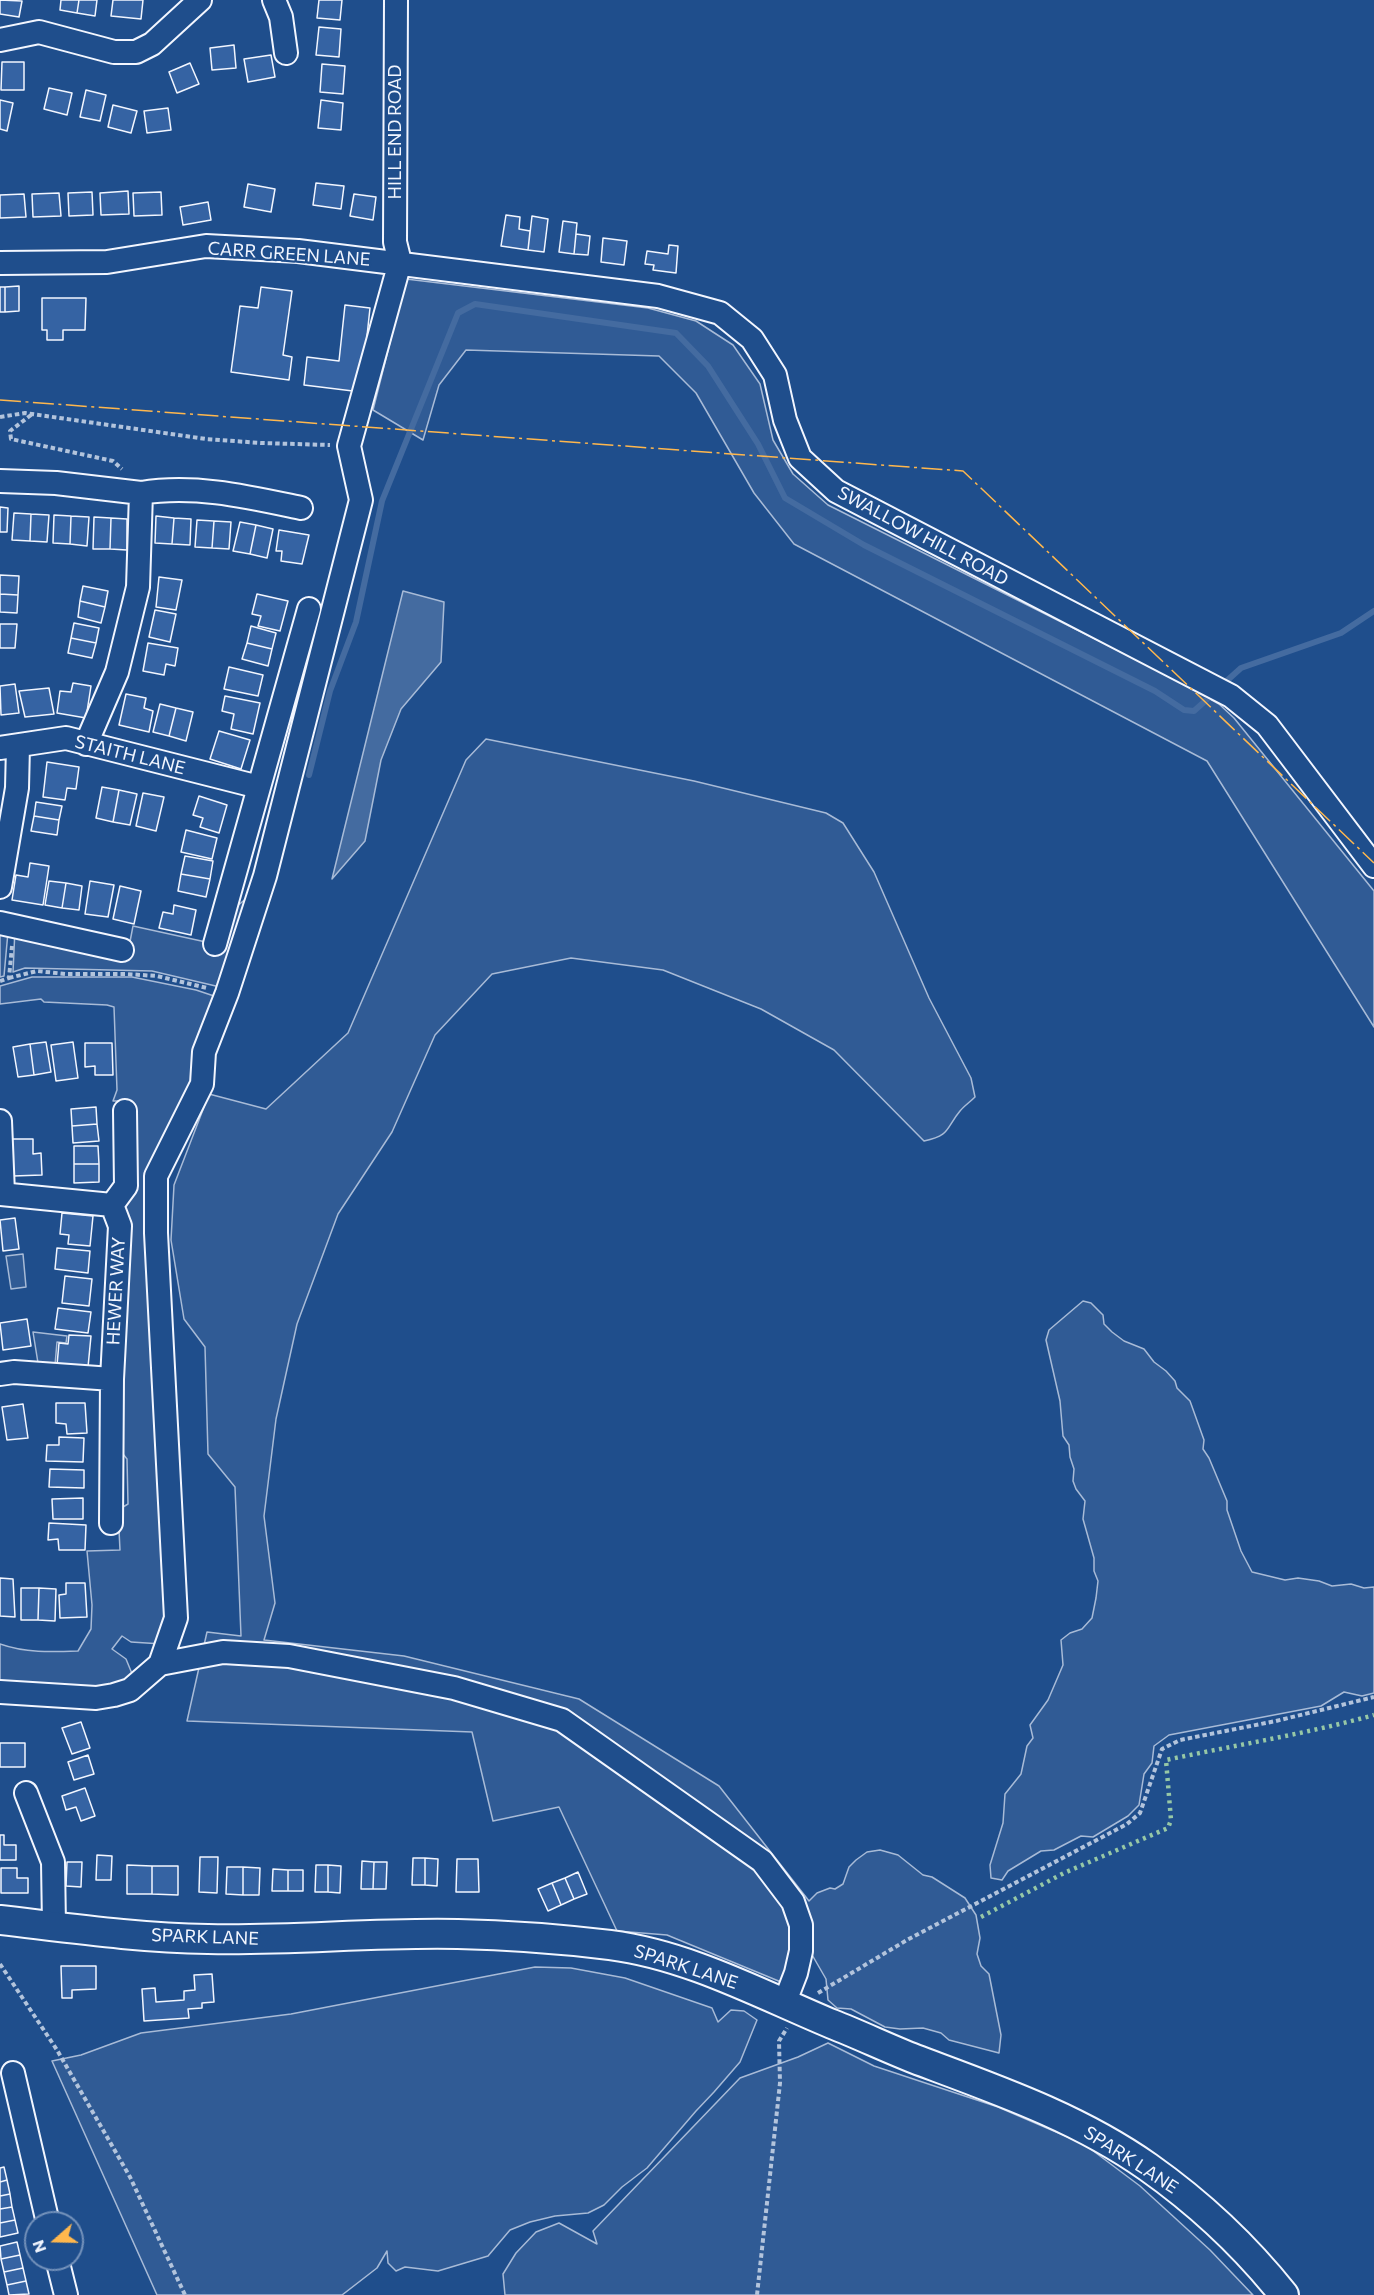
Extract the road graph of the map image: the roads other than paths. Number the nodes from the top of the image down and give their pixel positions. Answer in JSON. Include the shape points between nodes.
{"nodes":[{"id":1,"x":200,"y":0,"type":"edge"},
{"id":2,"x":274,"y":0,"type":"edge"},
{"id":3,"x":396,"y":0,"type":"edge"},
{"id":4,"x":0,"y":40,"type":"edge"},
{"id":5,"x":286,"y":53,"type":"dead end"},
{"id":6,"x":0,"y":262,"type":"edge"},
{"id":7,"x":400,"y":262,"type":"junction"},
{"id":8,"x":0,"y":480,"type":"edge"},
{"id":9,"x":135,"y":492,"type":"junction"},
{"id":10,"x":301,"y":508,"type":"dead end"},
{"id":11,"x":309,"y":609,"type":"dead end"},
{"id":12,"x":86,"y":744,"type":"junction"},
{"id":13,"x":9,"y":747,"type":"edge"},
{"id":14,"x":259,"y":787,"type":"junction"},
{"id":15,"x":1374,"y":866,"type":"edge"},
{"id":16,"x":0,"y":887,"type":"edge"},
{"id":17,"x":7,"y":925,"type":"edge"},
{"id":18,"x":215,"y":944,"type":"dead end"},
{"id":19,"x":122,"y":950,"type":"dead end"},
{"id":20,"x":125,"y":1111,"type":"dead end"},
{"id":21,"x":0,"y":1121,"type":"edge"},
{"id":22,"x":2,"y":1193,"type":"edge"},
{"id":23,"x":112,"y":1205,"type":"junction"},
{"id":24,"x":0,"y":1374,"type":"edge"},
{"id":25,"x":112,"y":1379,"type":"junction"},
{"id":26,"x":111,"y":1523,"type":"dead end"},
{"id":27,"x":160,"y":1664,"type":"junction"},
{"id":28,"x":0,"y":1692,"type":"edge"},
{"id":29,"x":26,"y":1793,"type":"dead end"},
{"id":30,"x":0,"y":1920,"type":"edge"},
{"id":31,"x":54,"y":1926,"type":"junction"},
{"id":32,"x":791,"y":2007,"type":"junction"},
{"id":33,"x":13,"y":2073,"type":"dead end"},
{"id":34,"x":45,"y":2211,"type":"edge"},
{"id":35,"x":60,"y":2271,"type":"edge"},
{"id":36,"x":66,"y":2295,"type":"edge"},
{"id":37,"x":1284,"y":2295,"type":"edge"}],
"edges":[{"from":1,"to":4,"type":"street","via":[[152,44],[136,52],[114,52],[39,32]]},
{"from":2,"to":5,"type":"street","via":[[281,17]]},
{"from":3,"to":7,"type":"street","name":"HILL END ROAD","via":[[395,242]]},
{"from":6,"to":7,"type":"street","name":"CARR GREEN LANE","via":[[107,262],[206,246]]},
{"from":7,"to":15,"type":"street","name":"SWALLOW HILL ROAD","via":[[658,296],[720,313],[752,339],[775,375],[785,420],[800,458],[836,491],[1231,696],[1267,725]]},
{"from":7,"to":27,"type":"street","via":[[348,446],[361,500],[265,876],[204,1052],[201,1084],[156,1176],[176,1618]]},
{"from":8,"to":9,"type":"street"},
{"from":9,"to":10,"type":"street","via":[[203,491]]},
{"from":9,"to":12,"type":"street","via":[[138,587],[117,672]]},
{"from":11,"to":14,"type":"street"},
{"from":12,"to":13,"type":"street","name":"STAITH LANE","via":[[66,738]]},
{"from":12,"to":14,"type":"street","name":"STAITH LANE"},
{"from":13,"to":16,"type":"street","via":[[17,788]]},
{"from":14,"to":18,"type":"street"},
{"from":17,"to":19,"type":"street"},
{"from":20,"to":23,"type":"street","via":[[126,1186]]},
{"from":21,"to":22,"type":"street"},
{"from":22,"to":23,"type":"street"},
{"from":23,"to":25,"type":"street","name":"HEWER WAY","via":[[120,1226]]},
{"from":24,"to":25,"type":"street"},
{"from":25,"to":26,"type":"street","name":"HEWER WAY"},
{"from":27,"to":28,"type":"street","via":[[130,1690],[114,1695],[96,1698]]},
{"from":27,"to":32,"type":"street","via":[[223,1652],[289,1656],[454,1688],[562,1720],[762,1861],[793,1902],[801,1925],[801,1951]]},
{"from":29,"to":31,"type":"street","via":[[53,1862]]},
{"from":30,"to":31,"type":"main road","name":"SPARK LANE"},
{"from":31,"to":32,"type":"main road","name":"SPARK LANE","via":[[208,1939],[457,1934],[610,1945],[651,1953],[715,1974]]},
{"from":32,"to":37,"type":"main road","name":"SPARK LANE","via":[[977,2080],[1111,2144],[1147,2166],[1202,2210],[1257,2262]]},
{"from":33,"to":34,"type":"street"},
{"from":35,"to":36,"type":"street"}]}
